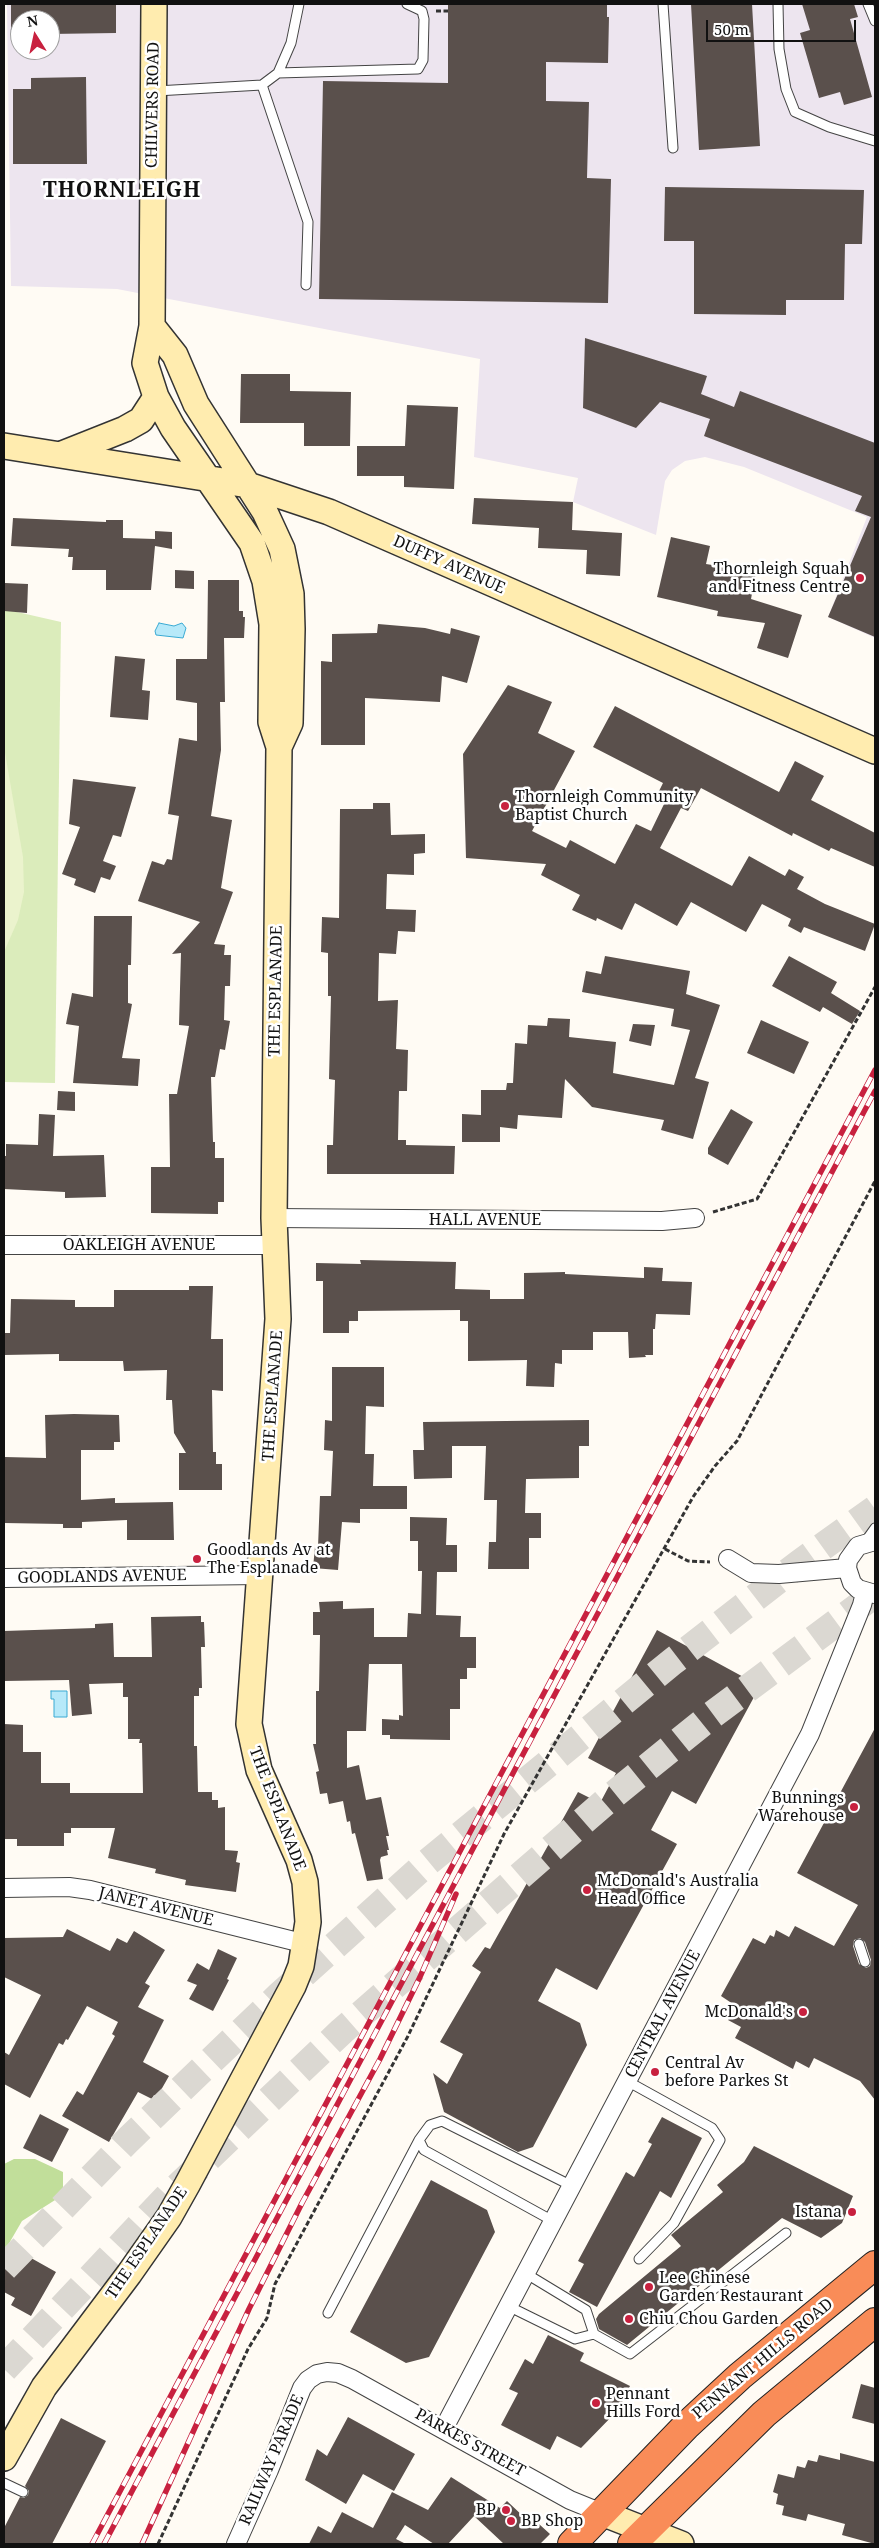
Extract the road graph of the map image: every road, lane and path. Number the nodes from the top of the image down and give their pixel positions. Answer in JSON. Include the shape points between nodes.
{"nodes":[{"id":1,"x":154,"y":4,"type":"edge"},
{"id":2,"x":299,"y":4,"type":"edge"},
{"id":3,"x":407,"y":4,"type":"edge"},
{"id":4,"x":663,"y":4,"type":"edge"},
{"id":5,"x":778,"y":4,"type":"edge"},
{"id":6,"x":868,"y":4,"type":"edge"},
{"id":7,"x":875,"y":21,"type":"edge"},
{"id":8,"x":278,"y":73,"type":"junction"},
{"id":9,"x":262,"y":85,"type":"junction"},
{"id":10,"x":153,"y":91,"type":"junction"},
{"id":11,"x":875,"y":141,"type":"edge"},
{"id":12,"x":673,"y":148,"type":"dead end"},
{"id":13,"x":306,"y":285,"type":"dead end"},
{"id":14,"x":152,"y":326,"type":"junction"},
{"id":15,"x":156,"y":397,"type":"junction"},
{"id":16,"x":201,"y":412,"type":"junction"},
{"id":17,"x":4,"y":446,"type":"edge"},
{"id":18,"x":59,"y":454,"type":"junction"},
{"id":19,"x":204,"y":477,"type":"junction"},
{"id":20,"x":248,"y":485,"type":"junction"},
{"id":21,"x":252,"y":543,"type":"junction"},
{"id":22,"x":279,"y":747,"type":"junction"},
{"id":23,"x":875,"y":750,"type":"edge"},
{"id":24,"x":875,"y":986,"type":"edge"},
{"id":25,"x":875,"y":1181,"type":"edge"},
{"id":26,"x":274,"y":1218,"type":"junction"},
{"id":27,"x":696,"y":1218,"type":"joint"},
{"id":28,"x":4,"y":1244,"type":"edge"},
{"id":29,"x":274,"y":1245,"type":"junction"},
{"id":30,"x":872,"y":1537,"type":"edge"},
{"id":31,"x":665,"y":1549,"type":"junction"},
{"id":32,"x":728,"y":1559,"type":"joint"},
{"id":33,"x":847,"y":1568,"type":"junction"},
{"id":34,"x":261,"y":1575,"type":"junction"},
{"id":35,"x":4,"y":1578,"type":"edge"},
{"id":36,"x":870,"y":1593,"type":"edge"},
{"id":37,"x":4,"y":1888,"type":"edge"},
{"id":38,"x":306,"y":1944,"type":"junction"},
{"id":39,"x":858,"y":1944,"type":"dead end"},
{"id":40,"x":865,"y":1962,"type":"dead end"},
{"id":41,"x":627,"y":2081,"type":"junction"},
{"id":42,"x":419,"y":2140,"type":"junction"},
{"id":43,"x":572,"y":2186,"type":"junction"},
{"id":44,"x":553,"y":2221,"type":"junction"},
{"id":45,"x":786,"y":2233,"type":"dead end"},
{"id":46,"x":639,"y":2259,"type":"dead end"},
{"id":47,"x":875,"y":2265,"type":"edge"},
{"id":48,"x":526,"y":2273,"type":"junction"},
{"id":49,"x":508,"y":2306,"type":"junction"},
{"id":50,"x":328,"y":2312,"type":"dead end"},
{"id":51,"x":875,"y":2322,"type":"edge"},
{"id":52,"x":594,"y":2334,"type":"junction"},
{"id":53,"x":338,"y":2373,"type":"joint"},
{"id":54,"x":444,"y":2428,"type":"junction"},
{"id":55,"x":4,"y":2458,"type":"edge"},
{"id":56,"x":4,"y":2483,"type":"edge"},
{"id":57,"x":22,"y":2492,"type":"dead end"},
{"id":58,"x":602,"y":2513,"type":"junction"},
{"id":59,"x":638,"y":2537,"type":"edge"},
{"id":60,"x":158,"y":2544,"type":"edge"},
{"id":61,"x":236,"y":2544,"type":"edge"},
{"id":62,"x":572,"y":2544,"type":"edge"},
{"id":63,"x":681,"y":2544,"type":"edge"}],
"edges":[{"from":1,"to":10,"type":"main road","name":"CHILVERS ROAD"},
{"from":2,"to":8,"type":"lane","via":[[291,43]]},
{"from":3,"to":8,"type":"lane","via":[[422,11],[423,60],[418,69]]},
{"from":4,"to":12,"type":"lane"},
{"from":5,"to":11,"type":"lane","via":[[779,50],[786,89],[795,112]]},
{"from":6,"to":7,"type":"lane"},
{"from":8,"to":9,"type":"lane"},
{"from":9,"to":10,"type":"lane"},
{"from":9,"to":13,"type":"lane","via":[[308,222]]},
{"from":10,"to":14,"type":"main road","name":"CHILVERS ROAD"},
{"from":14,"to":15,"type":"main road","name":"CHILVERS ROAD","via":[[145,363]]},
{"from":14,"to":16,"type":"main road","via":[[174,355]]},
{"from":15,"to":18,"type":"main road","via":[[141,420]]},
{"from":15,"to":19,"type":"main road","name":"CHILVERS ROAD"},
{"from":16,"to":19,"type":"main road"},
{"from":16,"to":20,"type":"main road"},
{"from":17,"to":18,"type":"main road","name":"DUFFY AVENUE"},
{"from":18,"to":19,"type":"main road","name":"DUFFY AVENUE"},
{"from":19,"to":20,"type":"main road","name":"DUFFY AVENUE"},
{"from":19,"to":21,"type":"main road","name":"THE ESPLANADE"},
{"from":20,"to":21,"type":"main road","via":[[254,522]]},
{"from":20,"to":22,"type":"main road","name":"THE ESPLANADE","via":[[282,549],[291,594],[290,722]]},
{"from":20,"to":23,"type":"main road","name":"DUFFY AVENUE","via":[[329,512]]},
{"from":21,"to":22,"type":"main road","name":"THE ESPLANADE","via":[[265,581],[272,624],[271,722]]},
{"from":22,"to":26,"type":"main road","name":"THE ESPLANADE"},
{"from":24,"to":27,"type":"path","via":[[757,1198]]},
{"from":25,"to":31,"type":"path","via":[[737,1441],[714,1466],[693,1497]]},
{"from":26,"to":27,"type":"street","name":"HALL AVENUE","via":[[662,1221]]},
{"from":26,"to":29,"type":"main road","name":"THE ESPLANADE"},
{"from":28,"to":29,"type":"street","name":"OAKLEIGH AVENUE"},
{"from":29,"to":34,"type":"main road","name":"THE ESPLANADE","via":[[278,1319]]},
{"from":30,"to":33,"type":"street","via":[[852,1552]]},
{"from":31,"to":32,"type":"path","via":[[688,1561],[706,1563]]},
{"from":31,"to":60,"type":"path","via":[[504,1834],[408,2036],[275,2284],[266,2318],[248,2349]]},
{"from":32,"to":33,"type":"street","via":[[751,1574]]},
{"from":33,"to":36,"type":"street","via":[[852,1583]]},
{"from":34,"to":35,"type":"street","name":"GOODLANDS AVENUE"},
{"from":34,"to":38,"type":"main road","name":"THE ESPLANADE","via":[[250,1732],[259,1770],[299,1860],[307,1902]]},
{"from":36,"to":41,"type":"street","name":"CENTRAL AVENUE","via":[[862,1605],[810,1734]]},
{"from":37,"to":38,"type":"street","name":"JANET AVENUE","via":[[69,1887],[90,1890]]},
{"from":38,"to":55,"type":"main road","name":"THE ESPLANADE","via":[[293,1986],[169,2217],[44,2387]]},
{"from":39,"to":40,"type":"lane"},
{"from":41,"to":43,"type":"street","name":"CENTRAL AVENUE"},
{"from":41,"to":46,"type":"lane","via":[[712,2128],[720,2140],[674,2223]]},
{"from":42,"to":43,"type":"lane","via":[[430,2125],[442,2121]]},
{"from":42,"to":44,"type":"lane","via":[[424,2150]]},
{"from":42,"to":50,"type":"lane"},
{"from":43,"to":44,"type":"street","name":"CENTRAL AVENUE"},
{"from":44,"to":48,"type":"street","name":"CENTRAL AVENUE"},
{"from":45,"to":52,"type":"lane","via":[[630,2354]]},
{"from":47,"to":58,"type":"highway","name":"PENNANT HILLS ROAD","via":[[740,2376],[686,2426]]},
{"from":48,"to":49,"type":"street","name":"CENTRAL AVENUE"},
{"from":48,"to":52,"type":"lane","via":[[586,2310]]},
{"from":49,"to":52,"type":"lane","via":[[575,2339]]},
{"from":49,"to":54,"type":"street","name":"CENTRAL AVENUE"},
{"from":51,"to":59,"type":"highway","via":[[764,2414]]},
{"from":53,"to":54,"type":"street","name":"PARKES STREET"},
{"from":53,"to":61,"type":"street","name":"RAILWAY PARADE","via":[[317,2374],[302,2388]]},
{"from":54,"to":58,"type":"street","name":"PARKES STREET","via":[[570,2500]]},
{"from":56,"to":57,"type":"lane"},
{"from":58,"to":59,"type":"main road"},
{"from":58,"to":62,"type":"highway","name":"PENNANT HILLS ROAD"},
{"from":59,"to":63,"type":"main road"}]}
